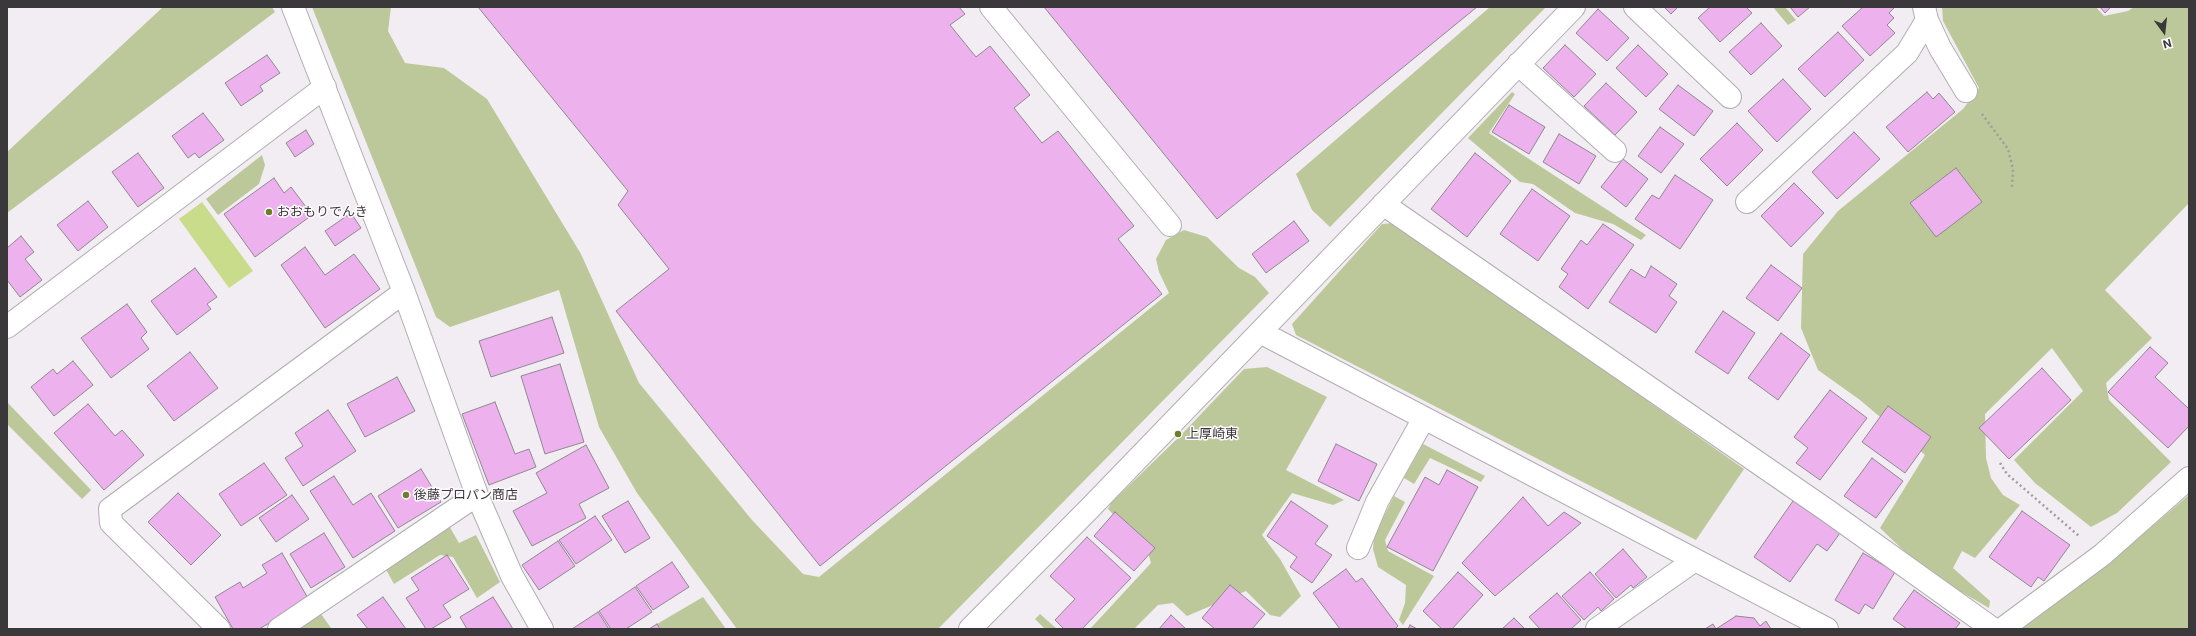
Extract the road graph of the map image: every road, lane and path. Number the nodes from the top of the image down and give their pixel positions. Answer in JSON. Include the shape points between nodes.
{"nodes":[{"id":1,"x":293,"y":7,"type":"edge"},
{"id":2,"x":991,"y":7,"type":"edge"},
{"id":3,"x":1574,"y":7,"type":"edge"},
{"id":4,"x":1635,"y":7,"type":"edge"},
{"id":5,"x":1926,"y":14,"type":"edge"},
{"id":6,"x":1518,"y":64,"type":"junction"},
{"id":7,"x":325,"y":87,"type":"junction"},
{"id":8,"x":1966,"y":91,"type":"joint"},
{"id":9,"x":1730,"y":97,"type":"dead end"},
{"id":10,"x":1615,"y":150,"type":"dead end"},
{"id":11,"x":2012,"y":187,"type":"dead end"},
{"id":12,"x":1747,"y":202,"type":"dead end"},
{"id":13,"x":1383,"y":204,"type":"junction"},
{"id":14,"x":1170,"y":225,"type":"dead end"},
{"id":15,"x":404,"y":292,"type":"junction"},
{"id":16,"x":7,"y":327,"type":"edge"},
{"id":17,"x":1260,"y":332,"type":"junction"},
{"id":18,"x":1424,"y":418,"type":"junction"},
{"id":19,"x":2000,"y":463,"type":"dead end"},
{"id":20,"x":2189,"y":478,"type":"edge"},
{"id":21,"x":477,"y":495,"type":"junction"},
{"id":22,"x":1358,"y":548,"type":"dead end"},
{"id":23,"x":2102,"y":555,"type":"junction"},
{"id":24,"x":1695,"y":560,"type":"junction"},
{"id":25,"x":219,"y":629,"type":"edge"},
{"id":26,"x":279,"y":629,"type":"edge"},
{"id":27,"x":542,"y":629,"type":"edge"},
{"id":28,"x":970,"y":629,"type":"edge"},
{"id":29,"x":1597,"y":629,"type":"edge"},
{"id":30,"x":1827,"y":629,"type":"edge"},
{"id":31,"x":1993,"y":629,"type":"edge"},
{"id":32,"x":2002,"y":629,"type":"edge"}],
"edges":[{"from":1,"to":7,"type":"street"},
{"from":2,"to":14,"type":"street"},
{"from":3,"to":6,"type":"street"},
{"from":4,"to":9,"type":"street"},
{"from":5,"to":8,"type":"street","via":[[1940,48]]},
{"from":5,"to":12,"type":"street","via":[[1907,53]]},
{"from":6,"to":10,"type":"street"},
{"from":6,"to":13,"type":"street"},
{"from":7,"to":15,"type":"street"},
{"from":7,"to":16,"type":"street"},
{"from":8,"to":11,"type":"path","via":[[2008,150],[2013,169]]},
{"from":13,"to":17,"type":"street"},
{"from":13,"to":31,"type":"street","via":[[1828,511]]},
{"from":15,"to":21,"type":"street"},
{"from":15,"to":25,"type":"street","via":[[110,509],[111,523]]},
{"from":17,"to":18,"type":"street"},
{"from":17,"to":28,"type":"street"},
{"from":18,"to":22,"type":"street","via":[[1377,502]]},
{"from":18,"to":24,"type":"street"},
{"from":19,"to":23,"type":"path","via":[[2013,479]]},
{"from":20,"to":23,"type":"street"},
{"from":21,"to":26,"type":"street"},
{"from":21,"to":27,"type":"street","via":[[512,576]]},
{"from":23,"to":32,"type":"street"},
{"from":24,"to":29,"type":"street"},
{"from":24,"to":30,"type":"street"}]}
